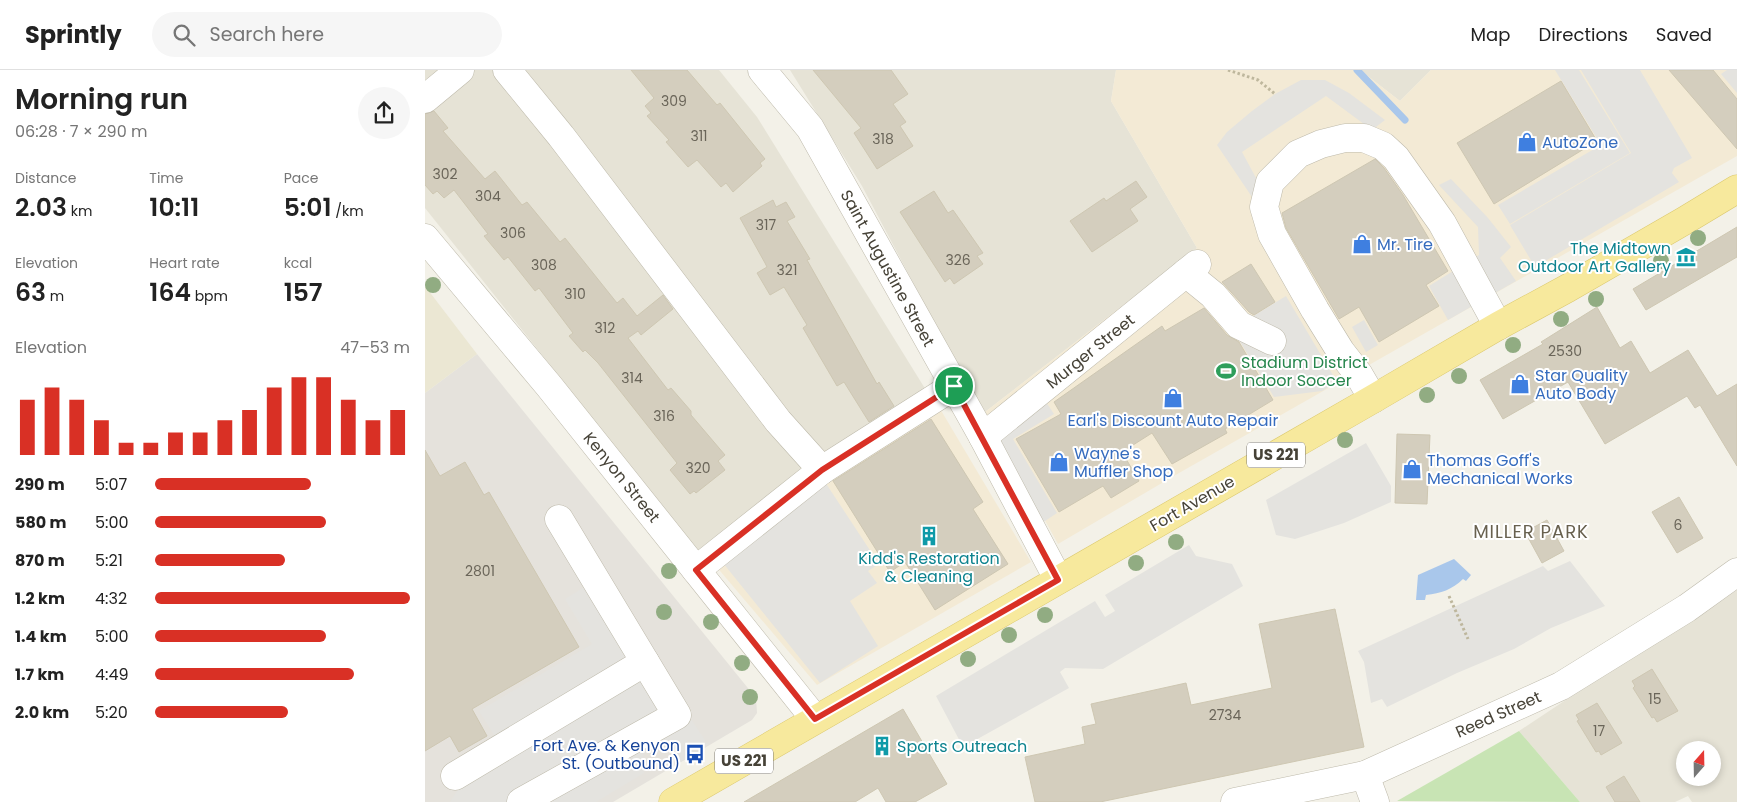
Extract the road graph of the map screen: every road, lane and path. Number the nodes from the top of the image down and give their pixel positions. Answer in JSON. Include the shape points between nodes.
{"nodes":[{"id":1,"x":460,"y":70,"type":"edge"},
{"id":2,"x":507,"y":70,"type":"edge"},
{"id":3,"x":761,"y":70,"type":"edge"},
{"id":4,"x":1228,"y":70,"type":"edge"},
{"id":5,"x":1275,"y":94,"type":"dead end"},
{"id":6,"x":425,"y":99,"type":"edge"},
{"id":7,"x":1737,"y":189,"type":"edge"},
{"id":8,"x":425,"y":238,"type":"edge"},
{"id":9,"x":1498,"y":326,"type":"junction"},
{"id":10,"x":1272,"y":341,"type":"dead end"},
{"id":11,"x":954,"y":386,"type":"junction"},
{"id":12,"x":1373,"y":399,"type":"junction"},
{"id":13,"x":983,"y":437,"type":"junction"},
{"id":14,"x":822,"y":470,"type":"junction"},
{"id":15,"x":559,"y":519,"type":"dead end"},
{"id":16,"x":696,"y":570,"type":"junction"},
{"id":17,"x":1737,"y":572,"type":"edge"},
{"id":18,"x":1058,"y":580,"type":"junction"},
{"id":19,"x":1449,"y":596,"type":"dead end"},
{"id":20,"x":1468,"y":639,"type":"dead end"},
{"id":21,"x":645,"y":662,"type":"junction"},
{"id":22,"x":815,"y":719,"type":"junction"},
{"id":23,"x":1365,"y":775,"type":"junction"},
{"id":24,"x":455,"y":776,"type":"dead end"},
{"id":25,"x":688,"y":798,"type":"edge"},
{"id":26,"x":521,"y":802,"type":"edge"},
{"id":27,"x":1235,"y":802,"type":"edge"},
{"id":28,"x":1375,"y":802,"type":"edge"}],
"edges":[{"from":1,"to":6,"type":"street"},
{"from":2,"to":14,"type":"street","via":[[778,421]]},
{"from":3,"to":11,"type":"street","name":"Saint Augustine Street","via":[[810,128]]},
{"from":4,"to":5,"type":"path","via":[[1258,80]]},
{"from":7,"to":9,"type":"main road","name":"Fort Avenue","number":"US 221"},
{"from":8,"to":16,"type":"street","name":"Kenyon Street"},
{"from":9,"to":12,"type":"main road","name":"Fort Avenue","number":"US 221"},
{"from":9,"to":12,"type":"street","via":[[1442,223],[1397,158],[1383,146],[1364,138],[1345,138],[1298,154],[1270,182],[1263,207],[1272,234],[1315,310]]},
{"from":10,"to":13,"type":"street","name":"Murger Street","via":[[1239,325],[1192,269]]},
{"from":11,"to":13,"type":"street","name":"Saint Augustine Street"},
{"from":11,"to":14,"type":"street"},
{"from":12,"to":18,"type":"main road","name":"Fort Avenue","number":"US 221"},
{"from":13,"to":18,"type":"street","name":"Saint Augustine Street"},
{"from":14,"to":16,"type":"street"},
{"from":15,"to":21,"type":"street"},
{"from":16,"to":22,"type":"street","name":"Kenyon Street"},
{"from":17,"to":23,"type":"street","name":"Reed Street","via":[[1687,608],[1561,686]]},
{"from":18,"to":22,"type":"main road","name":"Fort Avenue","number":"US 221"},
{"from":19,"to":20,"type":"path"},
{"from":21,"to":24,"type":"street"},
{"from":21,"to":26,"type":"street","via":[[677,715]]},
{"from":22,"to":25,"type":"main road","name":"Fort Avenue","number":"US 221"},
{"from":23,"to":27,"type":"street","name":"Reed Street"},
{"from":23,"to":28,"type":"street"}]}
